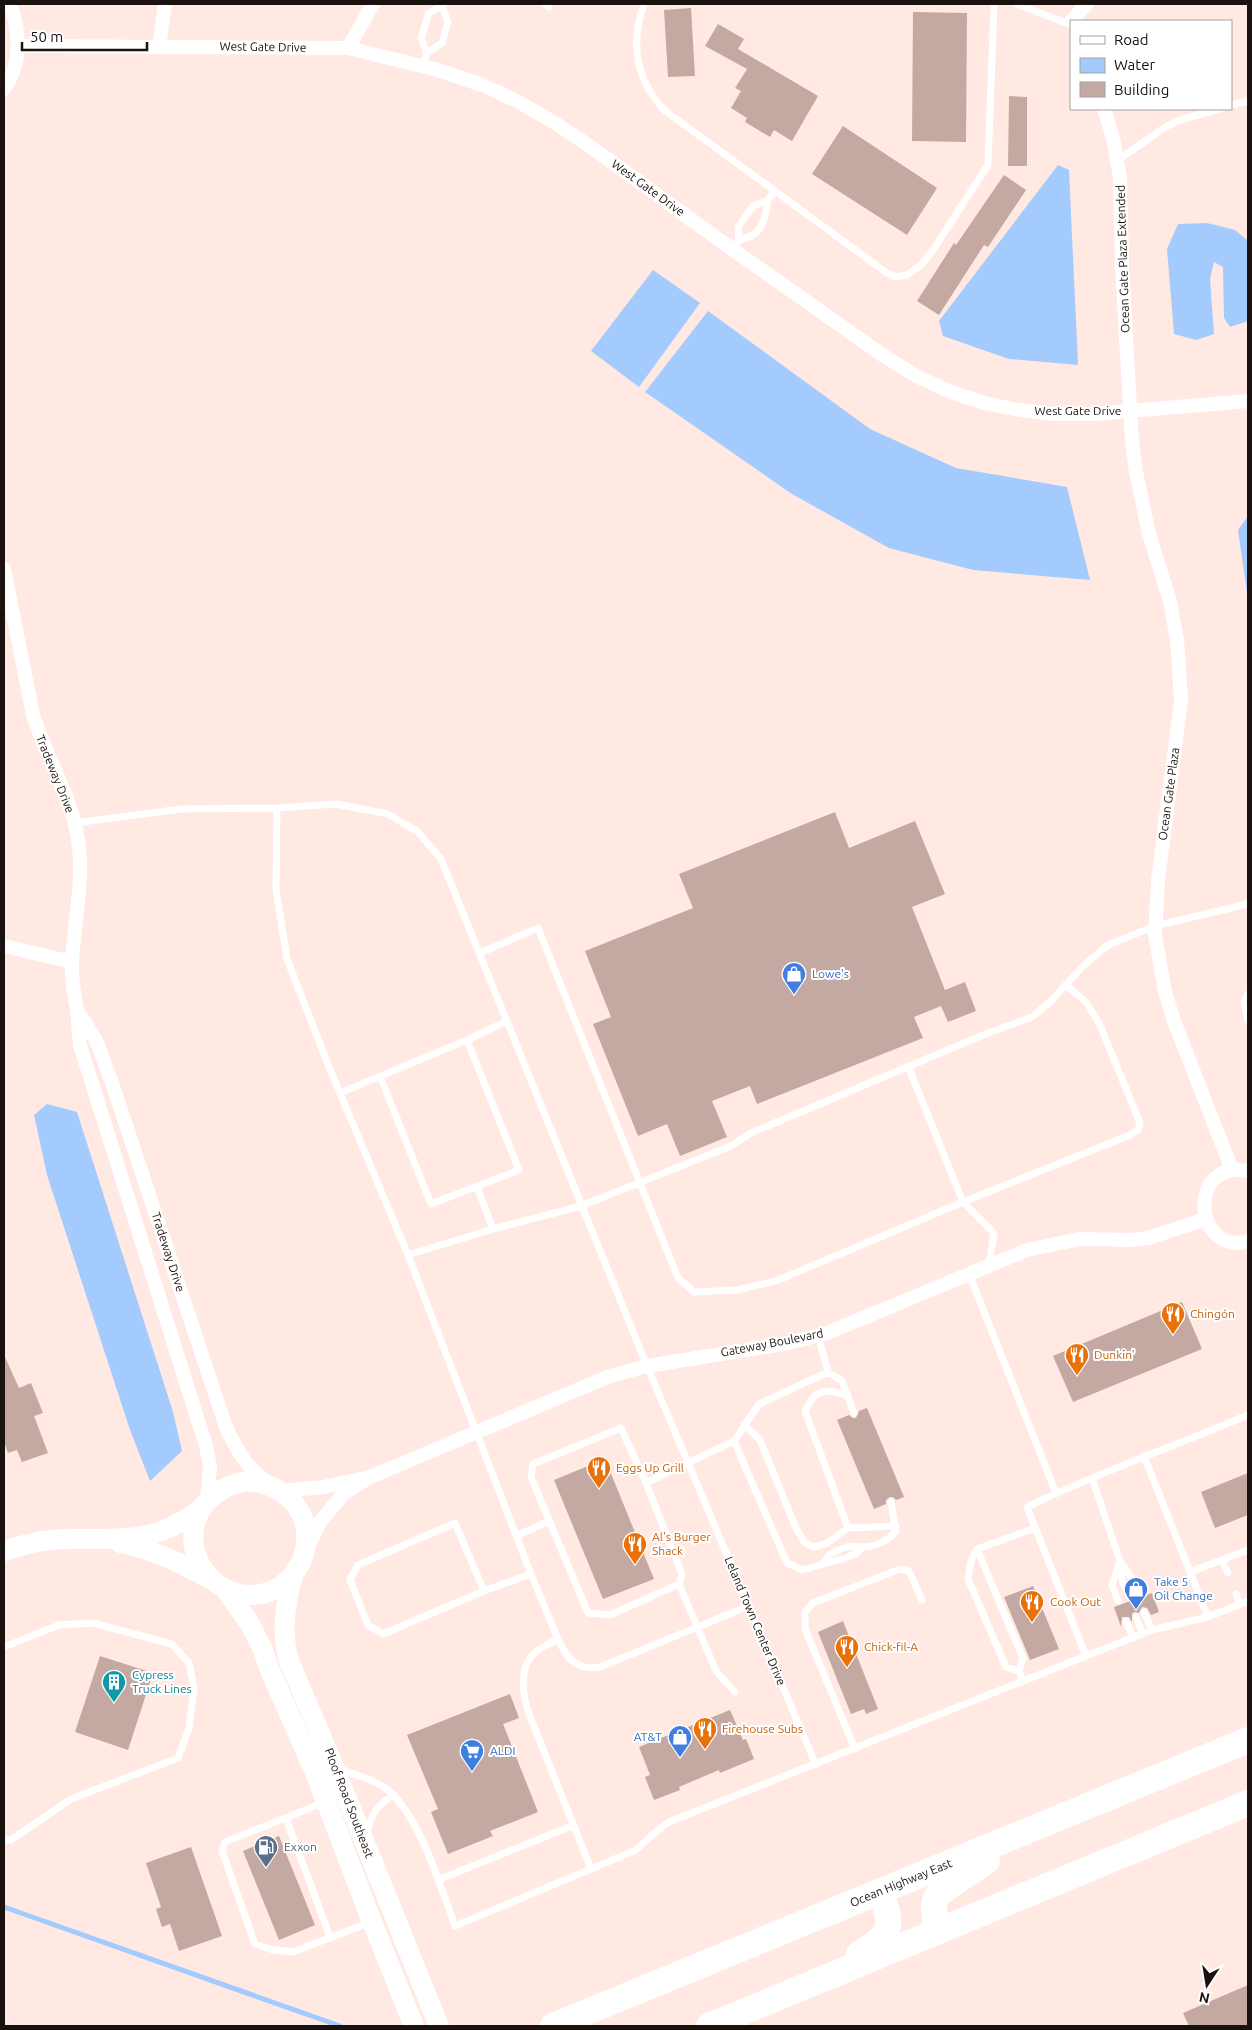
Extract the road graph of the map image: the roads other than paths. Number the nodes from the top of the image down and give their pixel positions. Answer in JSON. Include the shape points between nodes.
{"nodes":[{"id":1,"x":10,"y":4,"type":"edge"},
{"id":2,"x":164,"y":4,"type":"edge"},
{"id":3,"x":372,"y":4,"type":"edge"},
{"id":4,"x":644,"y":4,"type":"edge"},
{"id":5,"x":994,"y":4,"type":"edge"},
{"id":6,"x":1017,"y":4,"type":"edge"},
{"id":7,"x":1087,"y":4,"type":"edge"},
{"id":8,"x":443,"y":5,"type":"edge"},
{"id":9,"x":1073,"y":20,"type":"edge"},
{"id":10,"x":1070,"y":23,"type":"edge"},
{"id":11,"x":18,"y":46,"type":"junction"},
{"id":12,"x":159,"y":47,"type":"junction"},
{"id":13,"x":348,"y":48,"type":"junction"},
{"id":14,"x":425,"y":59,"type":"junction"},
{"id":15,"x":4,"y":89,"type":"edge"},
{"id":16,"x":1248,"y":101,"type":"edge"},
{"id":17,"x":1232,"y":105,"type":"edge"},
{"id":18,"x":1104,"y":110,"type":"edge"},
{"id":19,"x":1216,"y":110,"type":"edge"},
{"id":20,"x":1118,"y":160,"type":"junction"},
{"id":21,"x":775,"y":191,"type":"junction"},
{"id":22,"x":767,"y":201,"type":"junction"},
{"id":23,"x":736,"y":244,"type":"junction"},
{"id":24,"x":1248,"y":401,"type":"edge"},
{"id":25,"x":1130,"y":411,"type":"junction"},
{"id":26,"x":4,"y":569,"type":"edge"},
{"id":27,"x":277,"y":808,"type":"junction"},
{"id":28,"x":75,"y":823,"type":"junction"},
{"id":29,"x":1248,"y":904,"type":"edge"},
{"id":30,"x":1155,"y":926,"type":"junction"},
{"id":31,"x":4,"y":946,"type":"edge"},
{"id":32,"x":480,"y":953,"type":"junction"},
{"id":33,"x":72,"y":962,"type":"junction"},
{"id":34,"x":1066,"y":985,"type":"junction"},
{"id":35,"x":1248,"y":994,"type":"edge"},
{"id":36,"x":78,"y":1010,"type":"junction"},
{"id":37,"x":1248,"y":1020,"type":"edge"},
{"id":38,"x":507,"y":1021,"type":"junction"},
{"id":39,"x":467,"y":1040,"type":"junction"},
{"id":40,"x":908,"y":1066,"type":"junction"},
{"id":41,"x":380,"y":1076,"type":"junction"},
{"id":42,"x":340,"y":1093,"type":"junction"},
{"id":43,"x":1232,"y":1170,"type":"junction"},
{"id":44,"x":1248,"y":1171,"type":"edge"},
{"id":45,"x":638,"y":1182,"type":"junction"},
{"id":46,"x":477,"y":1186,"type":"junction"},
{"id":47,"x":963,"y":1202,"type":"junction"},
{"id":48,"x":581,"y":1206,"type":"junction"},
{"id":49,"x":1206,"y":1219,"type":"junction"},
{"id":50,"x":493,"y":1229,"type":"junction"},
{"id":51,"x":1248,"y":1241,"type":"edge"},
{"id":52,"x":408,"y":1254,"type":"junction"},
{"id":53,"x":989,"y":1266,"type":"junction"},
{"id":54,"x":969,"y":1274,"type":"junction"},
{"id":55,"x":818,"y":1335,"type":"junction"},
{"id":56,"x":647,"y":1366,"type":"junction"},
{"id":57,"x":828,"y":1372,"type":"junction"},
{"id":58,"x":848,"y":1396,"type":"junction"},
{"id":59,"x":854,"y":1413,"type":"dead end"},
{"id":60,"x":1248,"y":1415,"type":"edge"},
{"id":61,"x":744,"y":1424,"type":"junction"},
{"id":62,"x":476,"y":1432,"type":"junction"},
{"id":63,"x":734,"y":1441,"type":"junction"},
{"id":64,"x":1144,"y":1456,"type":"junction"},
{"id":65,"x":688,"y":1463,"type":"junction"},
{"id":66,"x":370,"y":1476,"type":"junction"},
{"id":67,"x":1092,"y":1478,"type":"junction"},
{"id":68,"x":646,"y":1483,"type":"junction"},
{"id":69,"x":275,"y":1488,"type":"junction"},
{"id":70,"x":1056,"y":1493,"type":"junction"},
{"id":71,"x":891,"y":1502,"type":"dead end"},
{"id":72,"x":204,"y":1505,"type":"junction"},
{"id":73,"x":549,"y":1521,"type":"junction"},
{"id":74,"x":896,"y":1526,"type":"junction"},
{"id":75,"x":848,"y":1528,"type":"junction"},
{"id":76,"x":1035,"y":1528,"type":"junction"},
{"id":77,"x":516,"y":1536,"type":"junction"},
{"id":78,"x":104,"y":1539,"type":"junction"},
{"id":79,"x":863,"y":1547,"type":"junction"},
{"id":80,"x":5,"y":1548,"type":"edge"},
{"id":81,"x":977,"y":1549,"type":"junction"},
{"id":82,"x":1248,"y":1552,"type":"edge"},
{"id":83,"x":1222,"y":1560,"type":"junction"},
{"id":84,"x":1120,"y":1561,"type":"junction"},
{"id":85,"x":822,"y":1563,"type":"junction"},
{"id":86,"x":297,"y":1568,"type":"junction"},
{"id":87,"x":1190,"y":1572,"type":"junction"},
{"id":88,"x":1228,"y":1573,"type":"dead end"},
{"id":89,"x":530,"y":1574,"type":"junction"},
{"id":90,"x":679,"y":1584,"type":"junction"},
{"id":91,"x":218,"y":1585,"type":"junction"},
{"id":92,"x":484,"y":1591,"type":"junction"},
{"id":93,"x":1138,"y":1593,"type":"dead end"},
{"id":94,"x":1236,"y":1594,"type":"dead end"},
{"id":95,"x":1128,"y":1596,"type":"dead end"},
{"id":96,"x":922,"y":1600,"type":"dead end"},
{"id":97,"x":1248,"y":1601,"type":"edge"},
{"id":98,"x":1118,"y":1602,"type":"dead end"},
{"id":99,"x":1240,"y":1604,"type":"junction"},
{"id":100,"x":748,"y":1606,"type":"junction"},
{"id":101,"x":1144,"y":1612,"type":"dead end"},
{"id":102,"x":1136,"y":1616,"type":"dead end"},
{"id":103,"x":1208,"y":1617,"type":"junction"},
{"id":104,"x":1126,"y":1621,"type":"dead end"},
{"id":105,"x":698,"y":1627,"type":"junction"},
{"id":106,"x":1152,"y":1630,"type":"junction"},
{"id":107,"x":1143,"y":1634,"type":"junction"},
{"id":108,"x":1133,"y":1638,"type":"junction"},
{"id":109,"x":558,"y":1639,"type":"junction"},
{"id":110,"x":4,"y":1647,"type":"edge"},
{"id":111,"x":1086,"y":1656,"type":"junction"},
{"id":112,"x":1019,"y":1672,"type":"junction"},
{"id":113,"x":1023,"y":1681,"type":"junction"},
{"id":114,"x":735,"y":1692,"type":"dead end"},
{"id":115,"x":1248,"y":1740,"type":"edge"},
{"id":116,"x":854,"y":1749,"type":"junction"},
{"id":117,"x":816,"y":1765,"type":"junction"},
{"id":118,"x":336,"y":1767,"type":"junction"},
{"id":119,"x":394,"y":1795,"type":"junction"},
{"id":120,"x":326,"y":1802,"type":"junction"},
{"id":121,"x":1248,"y":1804,"type":"edge"},
{"id":122,"x":286,"y":1818,"type":"junction"},
{"id":123,"x":1049,"y":1822,"type":"junction"},
{"id":124,"x":574,"y":1824,"type":"junction"},
{"id":125,"x":4,"y":1840,"type":"edge"},
{"id":126,"x":365,"y":1844,"type":"junction"},
{"id":127,"x":591,"y":1868,"type":"junction"},
{"id":128,"x":438,"y":1880,"type":"junction"},
{"id":129,"x":880,"y":1892,"type":"junction"},
{"id":130,"x":372,"y":1922,"type":"junction"},
{"id":131,"x":940,"y":1931,"type":"junction"},
{"id":132,"x":330,"y":1937,"type":"junction"},
{"id":133,"x":681,"y":1974,"type":"junction"},
{"id":134,"x":814,"y":1983,"type":"junction"},
{"id":135,"x":414,"y":2026,"type":"edge"},
{"id":136,"x":439,"y":2026,"type":"edge"},
{"id":137,"x":553,"y":2026,"type":"edge"},
{"id":138,"x":586,"y":2026,"type":"edge"},
{"id":139,"x":709,"y":2026,"type":"edge"}],
"edges":[{"from":1,"to":11,"type":"street","via":[[17,25]]},
{"from":2,"to":12,"type":"street"},
{"from":3,"to":13,"type":"street"},
{"from":4,"to":21,"type":"lane","via":[[638,22],[638,61],[654,98],[664,110]]},
{"from":5,"to":21,"type":"lane","via":[[988,165],[922,264],[907,274],[896,276],[887,273]]},
{"from":6,"to":10,"type":"lane"},
{"from":7,"to":9,"type":"street"},
{"from":8,"to":14,"type":"lane","via":[[448,22],[442,43]]},
{"from":8,"to":14,"type":"lane","via":[[429,13],[421,38]]},
{"from":11,"to":12,"type":"street","name":"West Gate Drive"},
{"from":11,"to":15,"type":"street"},
{"from":12,"to":13,"type":"street","name":"West Gate Drive"},
{"from":13,"to":14,"type":"street","name":"West Gate Drive"},
{"from":14,"to":23,"type":"street","name":"West Gate Drive","via":[[525,105]]},
{"from":16,"to":17,"type":"lane"},
{"from":18,"to":20,"type":"street","name":"Ocean Gate Plaza Extended"},
{"from":19,"to":20,"type":"lane","via":[[1183,118],[1167,126]]},
{"from":20,"to":25,"type":"street","name":"Ocean Gate Plaza Extended"},
{"from":21,"to":22,"type":"lane"},
{"from":22,"to":23,"type":"lane","via":[[753,206],[738,227]]},
{"from":22,"to":23,"type":"lane","via":[[767,216],[752,236]]},
{"from":23,"to":25,"type":"street","name":"West Gate Drive","via":[[884,356],[951,392],[984,403],[1055,414]]},
{"from":24,"to":25,"type":"street","name":"West Gate Drive"},
{"from":25,"to":30,"type":"street","name":"Ocean Gate Plaza","via":[[1142,504],[1170,601],[1180,671],[1180,708]]},
{"from":26,"to":28,"type":"street","name":"Tradeway Drive","via":[[33,715]]},
{"from":27,"to":28,"type":"lane","name":"Leland Town Center Drive","via":[[181,809]]},
{"from":27,"to":32,"type":"lane","name":"Leland Town Center Drive","via":[[336,804],[388,814],[418,832],[441,859]]},
{"from":27,"to":42,"type":"lane","via":[[276,889],[286,959]]},
{"from":28,"to":33,"type":"street","name":"Tradeway Drive","via":[[80,892]]},
{"from":29,"to":30,"type":"lane"},
{"from":30,"to":34,"type":"lane","via":[[1108,945]]},
{"from":30,"to":43,"type":"street","name":"Ocean Gate Plaza","via":[[1165,992]]},
{"from":31,"to":33,"type":"street"},
{"from":32,"to":38,"type":"lane","name":"Leland Town Center Drive"},
{"from":32,"to":45,"type":"lane","via":[[538,928]]},
{"from":33,"to":36,"type":"street","name":"Tradeway Drive"},
{"from":34,"to":40,"type":"lane","via":[[1032,1017]]},
{"from":34,"to":47,"type":"lane","via":[[1086,1002],[1100,1025],[1140,1123],[1138,1130]]},
{"from":35,"to":37,"type":"lane","via":[[1244,1002]]},
{"from":36,"to":69,"type":"street","name":"Tradeway Drive","via":[[96,1040],[112,1083],[226,1427],[239,1454],[254,1473]]},
{"from":36,"to":72,"type":"street","name":"Tradeway Drive","via":[[80,1044],[206,1446],[210,1467]]},
{"from":38,"to":39,"type":"lane"},
{"from":38,"to":48,"type":"lane","name":"Leland Town Center Drive"},
{"from":39,"to":41,"type":"lane"},
{"from":39,"to":46,"type":"lane","via":[[519,1170]]},
{"from":40,"to":45,"type":"lane","via":[[750,1133],[731,1146]]},
{"from":40,"to":47,"type":"lane"},
{"from":41,"to":42,"type":"lane"},
{"from":41,"to":46,"type":"lane","via":[[431,1204]]},
{"from":42,"to":52,"type":"lane"},
{"from":43,"to":44,"type":"street"},
{"from":43,"to":49,"type":"street","via":[[1213,1180],[1207,1189],[1203,1209]]},
{"from":45,"to":47,"type":"lane","via":[[678,1278],[694,1292],[737,1290],[776,1282]]},
{"from":45,"to":48,"type":"lane"},
{"from":46,"to":50,"type":"lane"},
{"from":47,"to":53,"type":"lane","via":[[994,1234]]},
{"from":48,"to":50,"type":"lane"},
{"from":48,"to":56,"type":"lane","name":"Leland Town Center Drive"},
{"from":49,"to":51,"type":"street","via":[[1221,1237],[1232,1242]]},
{"from":49,"to":53,"type":"street","name":"Gateway Boulevard","via":[[1148,1238],[1079,1239],[1045,1245]]},
{"from":50,"to":52,"type":"lane"},
{"from":52,"to":62,"type":"lane"},
{"from":53,"to":54,"type":"street","name":"Gateway Boulevard"},
{"from":54,"to":55,"type":"street","name":"Gateway Boulevard"},
{"from":54,"to":70,"type":"lane"},
{"from":55,"to":56,"type":"street","name":"Gateway Boulevard","via":[[789,1343]]},
{"from":55,"to":57,"type":"lane"},
{"from":56,"to":62,"type":"street","name":"Gateway Boulevard","via":[[595,1381]]},
{"from":56,"to":65,"type":"lane","name":"Leland Town Center Drive"},
{"from":57,"to":58,"type":"lane","via":[[842,1381]]},
{"from":57,"to":61,"type":"lane","via":[[759,1404]]},
{"from":58,"to":59,"type":"lane"},
{"from":58,"to":75,"type":"lane","via":[[823,1391],[811,1398],[805,1411]]},
{"from":60,"to":64,"type":"lane"},
{"from":61,"to":63,"type":"lane"},
{"from":61,"to":75,"type":"lane","via":[[760,1440],[804,1542],[813,1547],[826,1544]]},
{"from":62,"to":66,"type":"street","name":"Gateway Boulevard"},
{"from":62,"to":77,"type":"lane"},
{"from":63,"to":65,"type":"lane"},
{"from":63,"to":85,"type":"lane","via":[[787,1563],[802,1570]]},
{"from":64,"to":67,"type":"lane"},
{"from":64,"to":87,"type":"lane"},
{"from":65,"to":68,"type":"lane"},
{"from":65,"to":100,"type":"lane","name":"Leland Town Center Drive"},
{"from":66,"to":69,"type":"street","via":[[323,1487]]},
{"from":66,"to":86,"type":"street","via":[[344,1492],[320,1522]]},
{"from":67,"to":70,"type":"lane"},
{"from":67,"to":84,"type":"lane"},
{"from":68,"to":73,"type":"lane","via":[[621,1428],[533,1464],[531,1477]]},
{"from":68,"to":90,"type":"lane","via":[[682,1574]]},
{"from":69,"to":72,"type":"street","via":[[253,1482],[236,1483],[220,1490]]},
{"from":69,"to":86,"type":"street","via":[[292,1501],[306,1530],[306,1546]]},
{"from":70,"to":76,"type":"lane","via":[[1027,1507]]},
{"from":71,"to":74,"type":"lane"},
{"from":72,"to":78,"type":"street","name":"Ploof Road Southeast","via":[[188,1519],[140,1537]]},
{"from":72,"to":91,"type":"street","via":[[194,1526],[193,1546],[199,1564]]},
{"from":73,"to":77,"type":"lane"},
{"from":73,"to":90,"type":"lane","via":[[588,1612],[610,1615]]},
{"from":74,"to":75,"type":"lane"},
{"from":74,"to":79,"type":"lane","via":[[890,1539]]},
{"from":76,"to":81,"type":"lane"},
{"from":76,"to":111,"type":"lane"},
{"from":77,"to":89,"type":"lane"},
{"from":78,"to":80,"type":"street","name":"Ploof Road Southeast","via":[[66,1539]]},
{"from":78,"to":91,"type":"street","name":"Ploof Road Southeast","via":[[138,1546],[177,1561]]},
{"from":79,"to":85,"type":"lane","via":[[845,1558]]},
{"from":79,"to":85,"type":"lane","via":[[853,1545],[841,1549]]},
{"from":81,"to":112,"type":"lane","via":[[1023,1658]]},
{"from":81,"to":112,"type":"lane","via":[[968,1579],[1006,1667]]},
{"from":82,"to":83,"type":"lane"},
{"from":83,"to":87,"type":"lane"},
{"from":83,"to":88,"type":"lane"},
{"from":84,"to":93,"type":"lane"},
{"from":84,"to":95,"type":"lane"},
{"from":84,"to":98,"type":"lane","via":[[1112,1585]]},
{"from":86,"to":91,"type":"street","via":[[278,1587],[262,1594],[243,1595]]},
{"from":86,"to":118,"type":"street","name":"Ploof Road Southeast","via":[[284,1621],[285,1646]]},
{"from":87,"to":103,"type":"lane"},
{"from":89,"to":92,"type":"lane"},
{"from":89,"to":109,"type":"lane"},
{"from":90,"to":105,"type":"lane"},
{"from":91,"to":120,"type":"street","name":"Ploof Road Southeast","via":[[250,1624],[264,1650]]},
{"from":92,"to":92,"type":"lane","via":[[382,1634],[368,1625],[350,1580],[358,1565],[455,1523]]},
{"from":94,"to":99,"type":"lane"},
{"from":96,"to":116,"type":"lane","via":[[909,1571],[900,1569],[813,1603],[805,1612],[805,1629]]},
{"from":97,"to":99,"type":"lane"},
{"from":99,"to":103,"type":"lane"},
{"from":100,"to":105,"type":"lane"},
{"from":100,"to":117,"type":"lane","name":"Leland Town Center Drive"},
{"from":101,"to":106,"type":"lane"},
{"from":102,"to":107,"type":"lane"},
{"from":103,"to":106,"type":"lane"},
{"from":104,"to":108,"type":"lane"},
{"from":105,"to":109,"type":"lane","via":[[591,1669],[572,1662]]},
{"from":105,"to":114,"type":"lane","via":[[716,1671]]},
{"from":106,"to":107,"type":"lane"},
{"from":107,"to":108,"type":"lane"},
{"from":108,"to":111,"type":"lane"},
{"from":109,"to":124,"type":"lane","via":[[529,1658],[523,1690],[529,1714]]},
{"from":110,"to":125,"type":"lane","via":[[59,1625],[93,1622],[172,1644],[189,1663],[194,1688],[189,1728],[178,1758],[71,1799],[11,1840]]},
{"from":111,"to":113,"type":"lane"},
{"from":112,"to":113,"type":"lane"},
{"from":113,"to":116,"type":"lane"},
{"from":115,"to":123,"type":"highway","name":"Ocean Highway East"},
{"from":116,"to":117,"type":"lane"},
{"from":117,"to":127,"type":"lane","via":[[669,1822],[636,1850]]},
{"from":118,"to":119,"type":"lane","via":[[372,1781]]},
{"from":118,"to":126,"type":"street","name":"Ploof Road Southeast"},
{"from":119,"to":126,"type":"lane","via":[[376,1809],[367,1829]]},
{"from":119,"to":128,"type":"lane","via":[[412,1818]]},
{"from":120,"to":122,"type":"lane"},
{"from":120,"to":130,"type":"street","name":"Ploof Road Southeast"},
{"from":121,"to":131,"type":"highway"},
{"from":122,"to":132,"type":"lane"},
{"from":122,"to":132,"type":"lane","via":[[225,1842],[222,1851],[255,1944],[293,1952]]},
{"from":123,"to":129,"type":"highway","name":"Ocean Highway East"},
{"from":123,"to":131,"type":"highway","via":[[938,1894],[934,1900],[934,1912]]},
{"from":124,"to":127,"type":"lane"},
{"from":124,"to":128,"type":"lane"},
{"from":126,"to":136,"type":"street","name":"Ploof Road Southeast"},
{"from":127,"to":128,"type":"lane","via":[[455,1926]]},
{"from":129,"to":133,"type":"highway","name":"Ocean Highway East"},
{"from":129,"to":134,"type":"highway","via":[[888,1910],[887,1932],[880,1941]]},
{"from":130,"to":132,"type":"lane"},
{"from":130,"to":135,"type":"street","name":"Ploof Road Southeast"},
{"from":131,"to":134,"type":"highway"},
{"from":133,"to":137,"type":"highway","name":"Ocean Highway East"},
{"from":133,"to":138,"type":"highway"},
{"from":134,"to":139,"type":"highway"}]}
